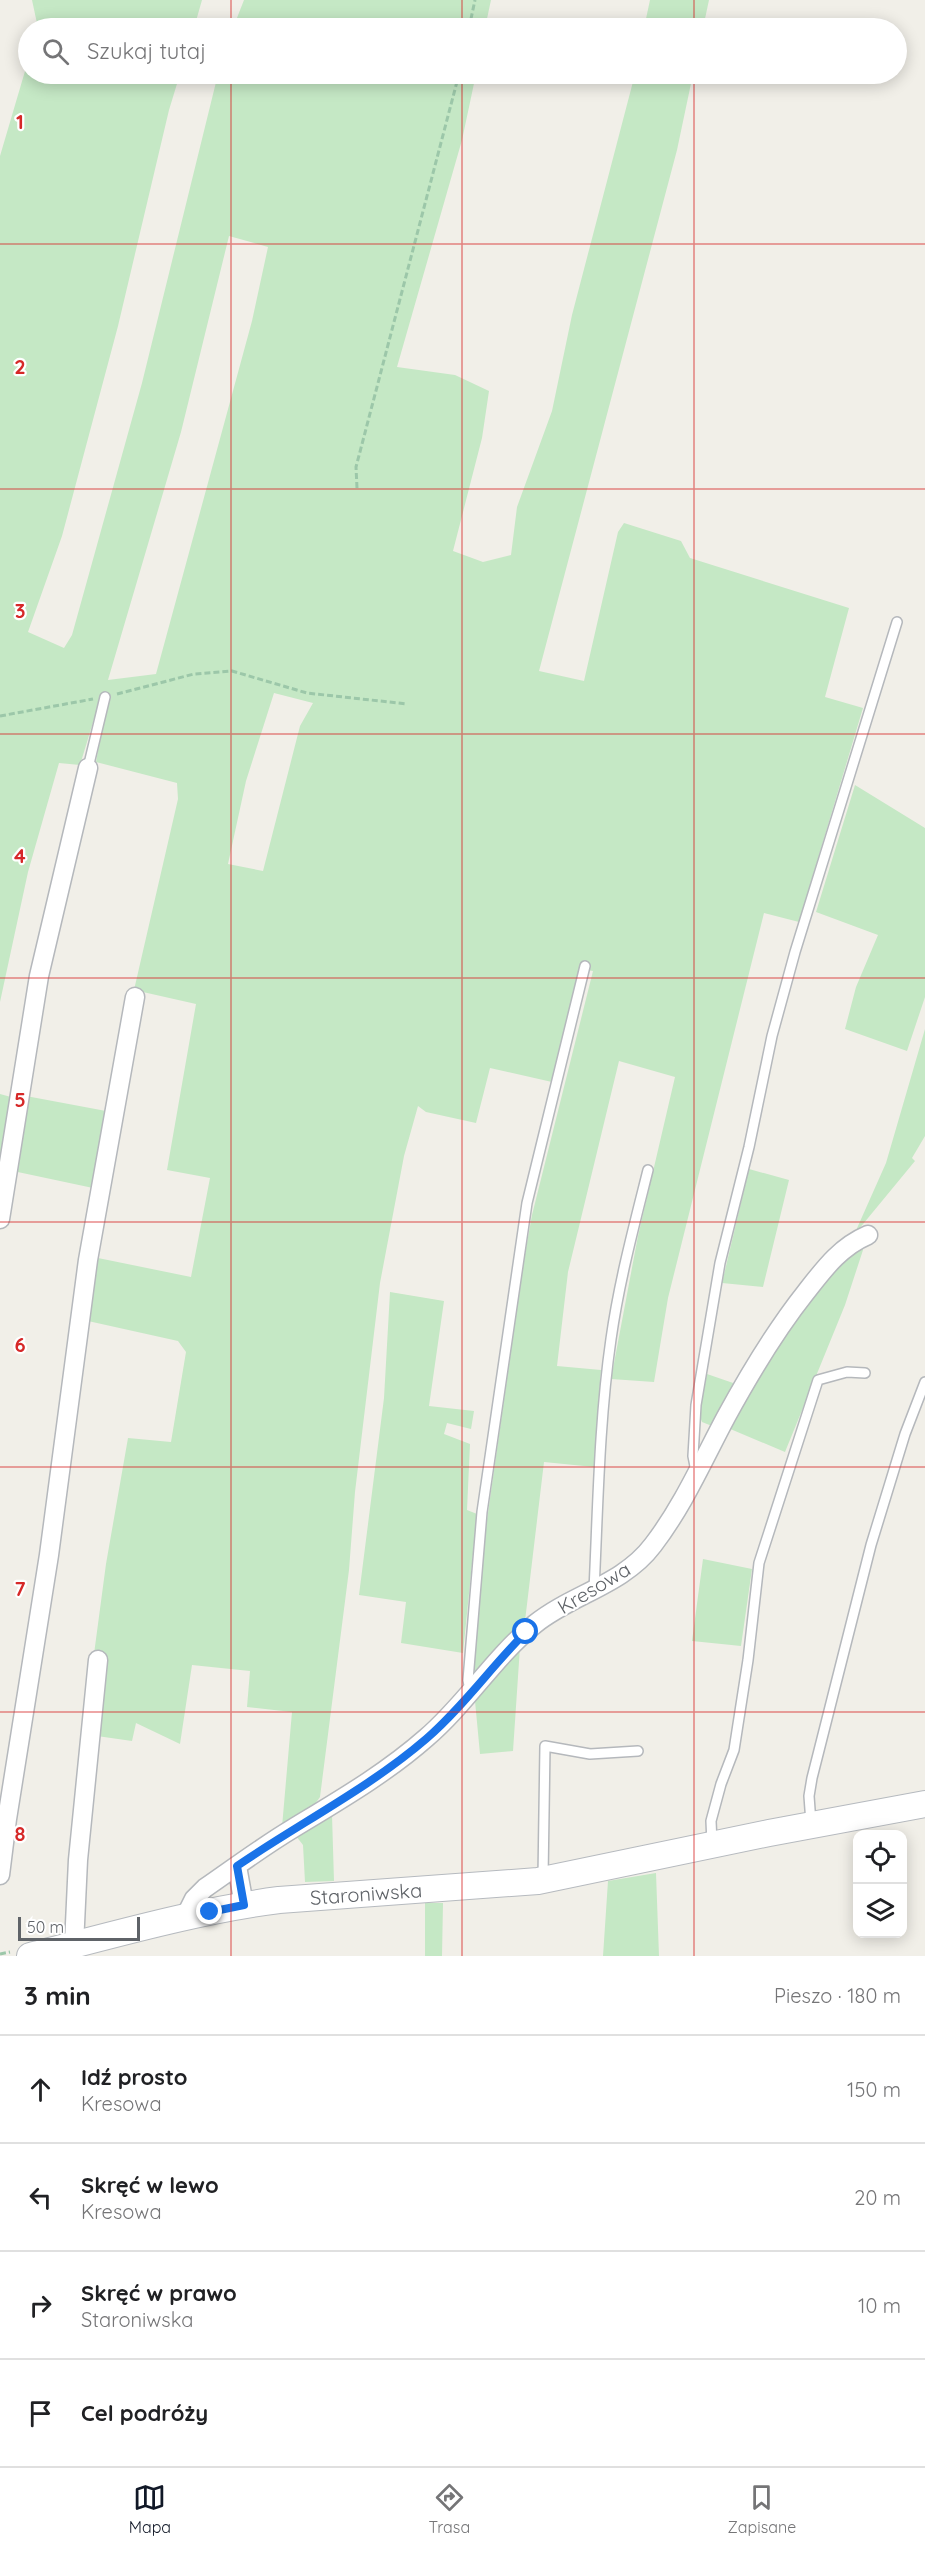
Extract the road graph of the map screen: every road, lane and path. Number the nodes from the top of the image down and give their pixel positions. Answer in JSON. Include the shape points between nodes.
{"nodes":[{"id":1,"x":475,"y":0,"type":"edge"},
{"id":2,"x":471,"y":18,"type":"edge"},
{"id":3,"x":456,"y":84,"type":"edge"},
{"id":4,"x":357,"y":488,"type":"dead end"},
{"id":5,"x":897,"y":622,"type":"dead end"},
{"id":6,"x":105,"y":697,"type":"junction"},
{"id":7,"x":407,"y":704,"type":"dead end"},
{"id":8,"x":0,"y":716,"type":"edge"},
{"id":9,"x":88,"y":768,"type":"joint"},
{"id":10,"x":585,"y":966,"type":"dead end"},
{"id":11,"x":135,"y":997,"type":"dead end"},
{"id":12,"x":648,"y":1170,"type":"dead end"},
{"id":13,"x":0,"y":1220,"type":"edge"},
{"id":14,"x":868,"y":1235,"type":"dead end"},
{"id":15,"x":865,"y":1373,"type":"dead end"},
{"id":16,"x":925,"y":1382,"type":"edge"},
{"id":17,"x":697,"y":1473,"type":"junction"},
{"id":18,"x":594,"y":1590,"type":"junction"},
{"id":19,"x":98,"y":1660,"type":"dead end"},
{"id":20,"x":471,"y":1693,"type":"junction"},
{"id":21,"x":638,"y":1751,"type":"dead end"},
{"id":22,"x":925,"y":1804,"type":"edge"},
{"id":23,"x":811,"y":1825,"type":"junction"},
{"id":24,"x":708,"y":1846,"type":"junction"},
{"id":25,"x":237,"y":1866,"type":"junction"},
{"id":26,"x":0,"y":1875,"type":"edge"},
{"id":27,"x":543,"y":1880,"type":"junction"},
{"id":28,"x":244,"y":1905,"type":"junction"},
{"id":29,"x":185,"y":1917,"type":"junction"},
{"id":30,"x":74,"y":1945,"type":"junction"},
{"id":31,"x":30,"y":1956,"type":"edge"}],
"edges":[{"from":1,"to":2,"type":"path"},
{"from":3,"to":4,"type":"path","via":[[356,467]]},
{"from":5,"to":17,"type":"lane","via":[[772,1036],[720,1263],[696,1405],[693,1456]]},
{"from":6,"to":7,"type":"path","via":[[194,674],[232,671],[307,693]]},
{"from":6,"to":8,"type":"path"},
{"from":6,"to":9,"type":"lane"},
{"from":9,"to":13,"type":"street","via":[[39,976]]},
{"from":10,"to":20,"type":"lane","via":[[527,1203],[482,1512],[468,1680]]},
{"from":11,"to":26,"type":"street","via":[[88,1260],[49,1555]]},
{"from":12,"to":18,"type":"lane","via":[[611,1339],[602,1420]]},
{"from":14,"to":17,"type":"street","name":"Kresowa","via":[[838,1253],[781,1325]]},
{"from":15,"to":24,"type":"lane","via":[[847,1372],[818,1380],[787,1470],[759,1563],[734,1750],[721,1784]]},
{"from":16,"to":23,"type":"lane","via":[[871,1545],[812,1778]]},
{"from":17,"to":18,"type":"street","name":"Kresowa","via":[[652,1548],[626,1571]]},
{"from":18,"to":20,"type":"street","name":"Kresowa","via":[[536,1623]]},
{"from":19,"to":30,"type":"street","via":[[78,1860]]},
{"from":20,"to":25,"type":"street","name":"Kresowa","via":[[427,1738],[386,1770]]},
{"from":21,"to":27,"type":"lane","via":[[590,1754],[545,1746]]},
{"from":22,"to":23,"type":"street","name":"Staroniwska"},
{"from":23,"to":24,"type":"street","name":"Staroniwska"},
{"from":24,"to":27,"type":"street","name":"Staroniwska"},
{"from":25,"to":28,"type":"street"},
{"from":25,"to":29,"type":"street","name":"Kresowa","via":[[205,1888]]},
{"from":27,"to":28,"type":"street","name":"Staroniwska"},
{"from":28,"to":29,"type":"street","name":"Staroniwska"},
{"from":29,"to":30,"type":"street","name":"Staroniwska"},
{"from":30,"to":31,"type":"street","name":"Staroniwska"}]}
